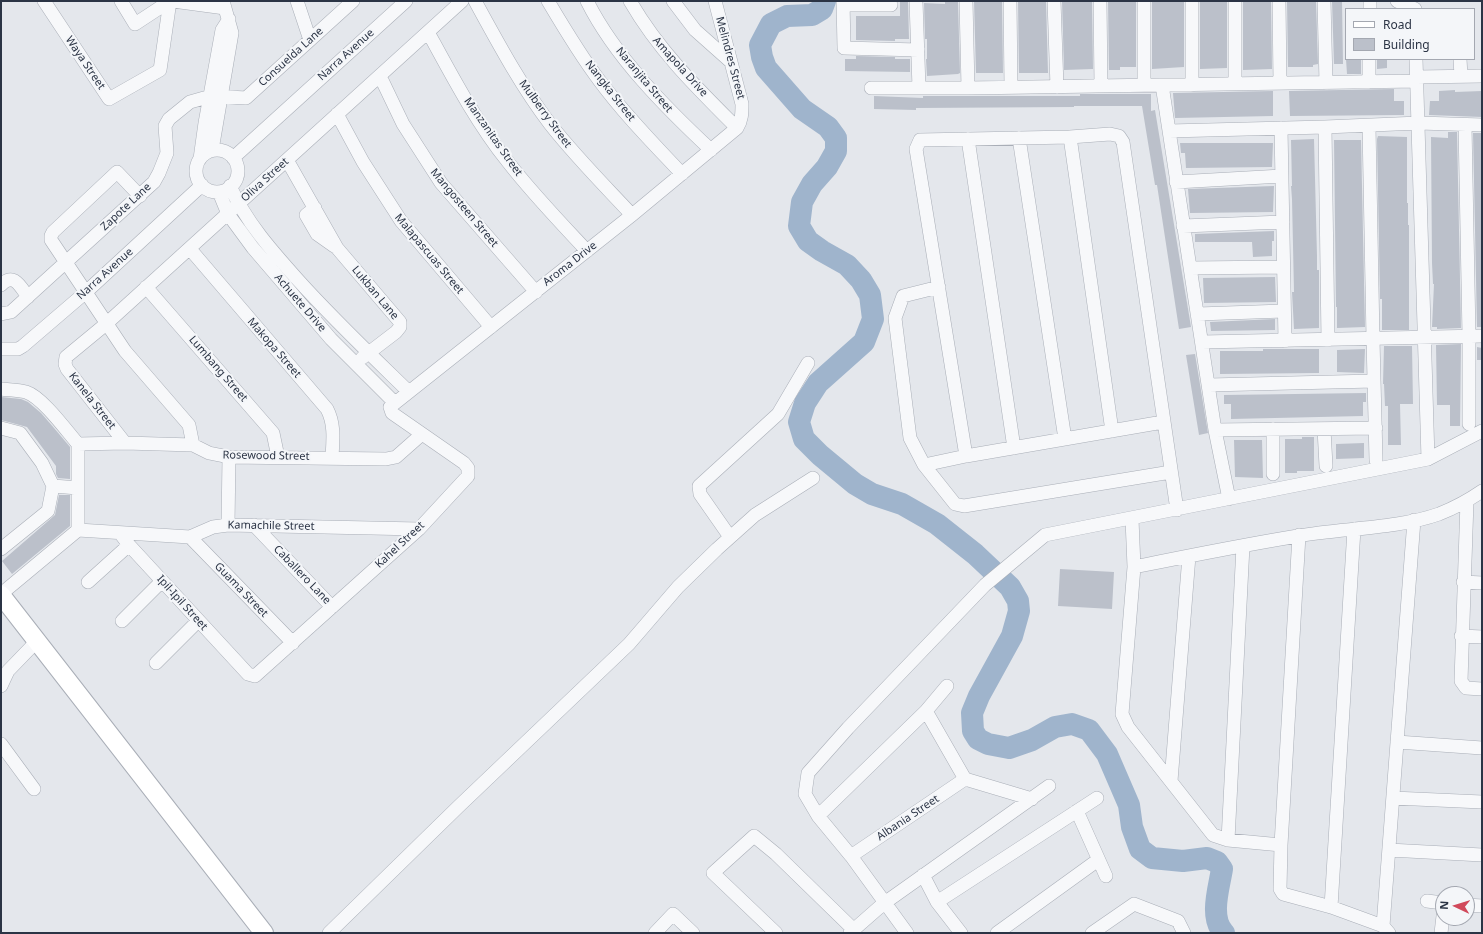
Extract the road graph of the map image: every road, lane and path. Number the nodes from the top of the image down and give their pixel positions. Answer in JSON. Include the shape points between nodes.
{"nodes":[{"id":1,"x":44,"y":1,"type":"edge"},
{"id":2,"x":120,"y":1,"type":"edge"},
{"id":3,"x":171,"y":1,"type":"edge"},
{"id":4,"x":297,"y":1,"type":"edge"},
{"id":5,"x":353,"y":1,"type":"edge"},
{"id":6,"x":406,"y":1,"type":"edge"},
{"id":7,"x":462,"y":1,"type":"edge"},
{"id":8,"x":475,"y":1,"type":"edge"},
{"id":9,"x":548,"y":1,"type":"edge"},
{"id":10,"x":587,"y":1,"type":"edge"},
{"id":11,"x":630,"y":1,"type":"edge"},
{"id":12,"x":673,"y":1,"type":"edge"},
{"id":13,"x":715,"y":1,"type":"edge"},
{"id":14,"x":916,"y":1,"type":"edge"},
{"id":15,"x":966,"y":1,"type":"edge"},
{"id":16,"x":1010,"y":1,"type":"edge"},
{"id":17,"x":1054,"y":1,"type":"edge"},
{"id":18,"x":1100,"y":1,"type":"edge"},
{"id":19,"x":1144,"y":1,"type":"edge"},
{"id":20,"x":1192,"y":1,"type":"edge"},
{"id":21,"x":1235,"y":1,"type":"edge"},
{"id":22,"x":1279,"y":1,"type":"edge"},
{"id":23,"x":1324,"y":1,"type":"edge"},
{"id":24,"x":1397,"y":1,"type":"edge"},
{"id":25,"x":843,"y":3,"type":"edge"},
{"id":26,"x":891,"y":5,"type":"dead end"},
{"id":27,"x":1413,"y":8,"type":"edge"},
{"id":28,"x":226,"y":9,"type":"edge"},
{"id":29,"x":428,"y":32,"type":"junction"},
{"id":30,"x":310,"y":40,"type":"junction"},
{"id":31,"x":918,"y":50,"type":"junction"},
{"id":32,"x":1369,"y":60,"type":"edge"},
{"id":33,"x":1416,"y":60,"type":"edge"},
{"id":34,"x":1460,"y":60,"type":"edge"},
{"id":35,"x":731,"y":62,"type":"junction"},
{"id":36,"x":380,"y":76,"type":"junction"},
{"id":37,"x":1461,"y":76,"type":"junction"},
{"id":38,"x":1482,"y":76,"type":"edge"},
{"id":39,"x":1417,"y":79,"type":"junction"},
{"id":40,"x":1369,"y":82,"type":"junction"},
{"id":41,"x":1280,"y":83,"type":"junction"},
{"id":42,"x":1326,"y":83,"type":"junction"},
{"id":43,"x":1235,"y":84,"type":"junction"},
{"id":44,"x":1144,"y":85,"type":"junction"},
{"id":45,"x":1162,"y":85,"type":"junction"},
{"id":46,"x":1192,"y":85,"type":"junction"},
{"id":47,"x":1101,"y":86,"type":"junction"},
{"id":48,"x":1011,"y":87,"type":"junction"},
{"id":49,"x":1057,"y":87,"type":"junction"},
{"id":50,"x":871,"y":88,"type":"dead end"},
{"id":51,"x":919,"y":88,"type":"junction"},
{"id":52,"x":968,"y":88,"type":"junction"},
{"id":53,"x":216,"y":97,"type":"junction"},
{"id":54,"x":337,"y":114,"type":"junction"},
{"id":55,"x":742,"y":115,"type":"joint"},
{"id":56,"x":1419,"y":123,"type":"junction"},
{"id":57,"x":1465,"y":125,"type":"junction"},
{"id":58,"x":1482,"y":125,"type":"edge"},
{"id":59,"x":1369,"y":126,"type":"junction"},
{"id":60,"x":1325,"y":127,"type":"junction"},
{"id":61,"x":737,"y":128,"type":"junction"},
{"id":62,"x":1281,"y":128,"type":"junction"},
{"id":63,"x":1169,"y":131,"type":"junction"},
{"id":64,"x":1070,"y":137,"type":"junction"},
{"id":65,"x":1019,"y":138,"type":"junction"},
{"id":66,"x":968,"y":139,"type":"junction"},
{"id":67,"x":212,"y":150,"type":"junction"},
{"id":68,"x":711,"y":150,"type":"junction"},
{"id":69,"x":233,"y":158,"type":"junction"},
{"id":70,"x":200,"y":159,"type":"junction"},
{"id":71,"x":287,"y":160,"type":"junction"},
{"id":72,"x":682,"y":174,"type":"junction"},
{"id":73,"x":1282,"y":176,"type":"junction"},
{"id":74,"x":1176,"y":182,"type":"junction"},
{"id":75,"x":202,"y":185,"type":"junction"},
{"id":76,"x":225,"y":189,"type":"junction"},
{"id":77,"x":140,"y":196,"type":"junction"},
{"id":78,"x":238,"y":205,"type":"junction"},
{"id":79,"x":228,"y":214,"type":"junction"},
{"id":80,"x":632,"y":215,"type":"junction"},
{"id":81,"x":1283,"y":222,"type":"junction"},
{"id":82,"x":1183,"y":226,"type":"junction"},
{"id":83,"x":190,"y":249,"type":"junction"},
{"id":84,"x":587,"y":251,"type":"junction"},
{"id":85,"x":66,"y":262,"type":"junction"},
{"id":86,"x":1284,"y":267,"type":"junction"},
{"id":87,"x":1190,"y":268,"type":"junction"},
{"id":88,"x":1,"y":285,"type":"edge"},
{"id":89,"x":146,"y":287,"type":"junction"},
{"id":90,"x":939,"y":287,"type":"junction"},
{"id":91,"x":86,"y":292,"type":"junction"},
{"id":92,"x":536,"y":292,"type":"junction"},
{"id":93,"x":28,"y":297,"type":"junction"},
{"id":94,"x":1284,"y":311,"type":"junction"},
{"id":95,"x":1,"y":314,"type":"edge"},
{"id":96,"x":1198,"y":314,"type":"junction"},
{"id":97,"x":106,"y":324,"type":"junction"},
{"id":98,"x":491,"y":327,"type":"junction"},
{"id":99,"x":1476,"y":336,"type":"edge"},
{"id":100,"x":1425,"y":338,"type":"junction"},
{"id":101,"x":1373,"y":339,"type":"junction"},
{"id":102,"x":1328,"y":340,"type":"junction"},
{"id":103,"x":1285,"y":341,"type":"junction"},
{"id":104,"x":1202,"y":342,"type":"junction"},
{"id":105,"x":1,"y":349,"type":"edge"},
{"id":106,"x":369,"y":353,"type":"junction"},
{"id":107,"x":66,"y":358,"type":"joint"},
{"id":108,"x":808,"y":363,"type":"dead end"},
{"id":109,"x":355,"y":364,"type":"junction"},
{"id":110,"x":1374,"y":381,"type":"junction"},
{"id":111,"x":1209,"y":385,"type":"junction"},
{"id":112,"x":1,"y":389,"type":"edge"},
{"id":113,"x":409,"y":392,"type":"junction"},
{"id":114,"x":392,"y":405,"type":"junction"},
{"id":115,"x":1163,"y":422,"type":"junction"},
{"id":116,"x":1469,"y":424,"type":"dead end"},
{"id":117,"x":1,"y":428,"type":"edge"},
{"id":118,"x":1376,"y":428,"type":"junction"},
{"id":119,"x":1273,"y":429,"type":"junction"},
{"id":120,"x":1324,"y":429,"type":"junction"},
{"id":121,"x":1215,"y":430,"type":"junction"},
{"id":122,"x":1112,"y":431,"type":"junction"},
{"id":123,"x":1482,"y":431,"type":"edge"},
{"id":124,"x":422,"y":434,"type":"junction"},
{"id":125,"x":1065,"y":439,"type":"junction"},
{"id":126,"x":125,"y":443,"type":"junction"},
{"id":127,"x":78,"y":444,"type":"junction"},
{"id":128,"x":193,"y":445,"type":"junction"},
{"id":129,"x":1014,"y":448,"type":"junction"},
{"id":130,"x":966,"y":456,"type":"junction"},
{"id":131,"x":229,"y":457,"type":"junction"},
{"id":132,"x":278,"y":457,"type":"junction"},
{"id":133,"x":332,"y":457,"type":"junction"},
{"id":134,"x":1428,"y":459,"type":"junction"},
{"id":135,"x":1376,"y":460,"type":"dead end"},
{"id":136,"x":924,"y":465,"type":"junction"},
{"id":137,"x":1326,"y":466,"type":"dead end"},
{"id":138,"x":1171,"y":472,"type":"junction"},
{"id":139,"x":1273,"y":474,"type":"dead end"},
{"id":140,"x":813,"y":478,"type":"dead end"},
{"id":141,"x":53,"y":486,"type":"junction"},
{"id":142,"x":78,"y":488,"type":"junction"},
{"id":143,"x":1482,"y":491,"type":"edge"},
{"id":144,"x":1229,"y":499,"type":"junction"},
{"id":145,"x":1467,"y":501,"type":"junction"},
{"id":146,"x":1177,"y":510,"type":"junction"},
{"id":147,"x":1132,"y":518,"type":"junction"},
{"id":148,"x":1414,"y":520,"type":"junction"},
{"id":149,"x":228,"y":525,"type":"junction"},
{"id":150,"x":254,"y":525,"type":"junction"},
{"id":151,"x":419,"y":529,"type":"junction"},
{"id":152,"x":1354,"y":529,"type":"junction"},
{"id":153,"x":78,"y":530,"type":"junction"},
{"id":154,"x":120,"y":533,"type":"junction"},
{"id":155,"x":1299,"y":535,"type":"junction"},
{"id":156,"x":190,"y":537,"type":"junction"},
{"id":157,"x":730,"y":537,"type":"junction"},
{"id":158,"x":129,"y":545,"type":"junction"},
{"id":159,"x":1242,"y":546,"type":"junction"},
{"id":160,"x":1,"y":549,"type":"edge"},
{"id":161,"x":1189,"y":556,"type":"junction"},
{"id":162,"x":1134,"y":567,"type":"junction"},
{"id":163,"x":162,"y":581,"type":"junction"},
{"id":164,"x":88,"y":582,"type":"dead end"},
{"id":165,"x":1463,"y":582,"type":"junction"},
{"id":166,"x":1482,"y":584,"type":"edge"},
{"id":167,"x":1,"y":595,"type":"edge"},
{"id":168,"x":332,"y":607,"type":"junction"},
{"id":169,"x":122,"y":621,"type":"dead end"},
{"id":170,"x":198,"y":621,"type":"junction"},
{"id":171,"x":1462,"y":636,"type":"junction"},
{"id":172,"x":1482,"y":637,"type":"edge"},
{"id":173,"x":37,"y":641,"type":"junction"},
{"id":174,"x":293,"y":643,"type":"junction"},
{"id":175,"x":156,"y":663,"type":"dead end"},
{"id":176,"x":245,"y":672,"type":"joint"},
{"id":177,"x":1,"y":686,"type":"edge"},
{"id":178,"x":947,"y":686,"type":"dead end"},
{"id":179,"x":1482,"y":689,"type":"edge"},
{"id":180,"x":926,"y":710,"type":"junction"},
{"id":181,"x":1397,"y":742,"type":"junction"},
{"id":182,"x":1,"y":744,"type":"edge"},
{"id":183,"x":1482,"y":748,"type":"edge"},
{"id":184,"x":965,"y":779,"type":"junction"},
{"id":185,"x":1171,"y":781,"type":"junction"},
{"id":186,"x":1049,"y":786,"type":"dead end"},
{"id":187,"x":34,"y":789,"type":"dead end"},
{"id":188,"x":1032,"y":798,"type":"junction"},
{"id":189,"x":1097,"y":798,"type":"dead end"},
{"id":190,"x":1392,"y":798,"type":"junction"},
{"id":191,"x":1482,"y":802,"type":"edge"},
{"id":192,"x":1077,"y":811,"type":"junction"},
{"id":193,"x":818,"y":816,"type":"junction"},
{"id":194,"x":1228,"y":840,"type":"junction"},
{"id":195,"x":1281,"y":845,"type":"junction"},
{"id":196,"x":1389,"y":850,"type":"junction"},
{"id":197,"x":1482,"y":855,"type":"edge"},
{"id":198,"x":851,"y":856,"type":"junction"},
{"id":199,"x":1098,"y":860,"type":"junction"},
{"id":200,"x":923,"y":875,"type":"junction"},
{"id":201,"x":1106,"y":876,"type":"dead end"},
{"id":202,"x":1427,"y":901,"type":"dead end"},
{"id":203,"x":885,"y":902,"type":"junction"},
{"id":204,"x":937,"y":902,"type":"junction"},
{"id":205,"x":1435,"y":902,"type":"edge"},
{"id":206,"x":1331,"y":907,"type":"junction"},
{"id":207,"x":1386,"y":929,"type":"edge"},
{"id":208,"x":852,"y":931,"type":"edge"},
{"id":209,"x":264,"y":933,"type":"edge"},
{"id":210,"x":329,"y":933,"type":"edge"},
{"id":211,"x":655,"y":933,"type":"edge"},
{"id":212,"x":693,"y":933,"type":"edge"},
{"id":213,"x":776,"y":933,"type":"edge"},
{"id":214,"x":907,"y":933,"type":"edge"},
{"id":215,"x":961,"y":933,"type":"edge"},
{"id":216,"x":997,"y":933,"type":"edge"},
{"id":217,"x":1092,"y":933,"type":"edge"},
{"id":218,"x":1183,"y":933,"type":"edge"}],
"edges":[{"from":1,"to":3,"type":"street","name":"Waya Street","via":[[109,99],[160,70]]},
{"from":2,"to":3,"type":"street","via":[[135,24]]},
{"from":3,"to":28,"type":"street"},
{"from":4,"to":30,"type":"street"},
{"from":5,"to":30,"type":"street","name":"Consuelda Lane"},
{"from":6,"to":69,"type":"street","name":"Narra Avenue"},
{"from":7,"to":29,"type":"street","name":"Oliva Street"},
{"from":8,"to":80,"type":"street","name":"Mulberry Street","via":[[498,44],[550,124]]},
{"from":9,"to":72,"type":"street","name":"Nangka Street","via":[[600,81]]},
{"from":10,"to":68,"type":"street","name":"Naranjita Street","via":[[626,60],[674,116]]},
{"from":11,"to":61,"type":"street","name":"Amapola Drive","via":[[654,39],[680,70]]},
{"from":12,"to":35,"type":"street","via":[[695,30]]},
{"from":13,"to":35,"type":"street","name":"Melindres Street"},
{"from":14,"to":31,"type":"street"},
{"from":15,"to":52,"type":"street"},
{"from":16,"to":48,"type":"street"},
{"from":17,"to":49,"type":"street"},
{"from":18,"to":47,"type":"street"},
{"from":19,"to":44,"type":"street"},
{"from":20,"to":46,"type":"street"},
{"from":21,"to":43,"type":"street"},
{"from":22,"to":41,"type":"street"},
{"from":23,"to":42,"type":"street"},
{"from":24,"to":27,"type":"street"},
{"from":25,"to":26,"type":"street"},
{"from":25,"to":31,"type":"street","via":[[844,48]]},
{"from":28,"to":53,"type":"street","via":[[232,33]]},
{"from":29,"to":36,"type":"street","name":"Oliva Street"},
{"from":29,"to":84,"type":"street","name":"Manzanitas Street","via":[[455,81],[507,161]]},
{"from":30,"to":53,"type":"street","name":"Consuelda Lane","via":[[246,98]]},
{"from":31,"to":51,"type":"street"},
{"from":32,"to":40,"type":"street"},
{"from":33,"to":39,"type":"street"},
{"from":34,"to":37,"type":"street"},
{"from":35,"to":55,"type":"street","name":"Melindres Street","via":[[742,104]]},
{"from":36,"to":54,"type":"street","name":"Oliva Street"},
{"from":36,"to":92,"type":"street","name":"Mangosteen Street","via":[[403,124],[441,183]]},
{"from":37,"to":38,"type":"street"},
{"from":37,"to":39,"type":"street"},
{"from":39,"to":40,"type":"street"},
{"from":39,"to":56,"type":"street"},
{"from":40,"to":42,"type":"street"},
{"from":41,"to":42,"type":"street"},
{"from":41,"to":43,"type":"street"},
{"from":43,"to":46,"type":"street"},
{"from":44,"to":45,"type":"street"},
{"from":44,"to":47,"type":"street"},
{"from":45,"to":46,"type":"street"},
{"from":45,"to":63,"type":"street"},
{"from":47,"to":49,"type":"street"},
{"from":48,"to":49,"type":"street"},
{"from":48,"to":52,"type":"street"},
{"from":50,"to":51,"type":"street"},
{"from":51,"to":52,"type":"street"},
{"from":53,"to":67,"type":"street"},
{"from":53,"to":70,"type":"street","via":[[205,123]]},
{"from":53,"to":77,"type":"street","name":"Zapote Lane","via":[[190,102],[166,122],[164,162],[154,182]]},
{"from":54,"to":71,"type":"street","name":"Oliva Street"},
{"from":54,"to":98,"type":"street","name":"Malapascuas Street","via":[[400,221]]},
{"from":55,"to":61,"type":"street","name":"Aroma Drive"},
{"from":56,"to":57,"type":"street"},
{"from":56,"to":59,"type":"street"},
{"from":56,"to":100,"type":"street"},
{"from":57,"to":58,"type":"street"},
{"from":57,"to":99,"type":"street"},
{"from":59,"to":60,"type":"street"},
{"from":59,"to":101,"type":"street"},
{"from":60,"to":62,"type":"street"},
{"from":60,"to":102,"type":"street"},
{"from":61,"to":68,"type":"street","name":"Aroma Drive"},
{"from":62,"to":63,"type":"street"},
{"from":62,"to":73,"type":"street"},
{"from":63,"to":74,"type":"street"},
{"from":64,"to":65,"type":"street"},
{"from":64,"to":115,"type":"street","via":[[1110,134],[1119,136],[1123,142]]},
{"from":64,"to":122,"type":"street"},
{"from":65,"to":66,"type":"street"},
{"from":65,"to":125,"type":"street"},
{"from":66,"to":90,"type":"street","via":[[920,140],[916,150]]},
{"from":66,"to":129,"type":"street"},
{"from":67,"to":69,"type":"street","via":[[224,151]]},
{"from":67,"to":70,"type":"street"},
{"from":68,"to":72,"type":"street","name":"Aroma Drive"},
{"from":69,"to":76,"type":"street","via":[[237,166],[236,179]]},
{"from":70,"to":75,"type":"street","via":[[197,173]]},
{"from":71,"to":78,"type":"street","name":"Oliva Street"},
{"from":71,"to":106,"type":"street","name":"Lukban Lane","via":[[337,248],[400,322],[396,332]]},
{"from":72,"to":80,"type":"street","name":"Aroma Drive"},
{"from":73,"to":74,"type":"street"},
{"from":73,"to":81,"type":"street"},
{"from":74,"to":82,"type":"street"},
{"from":75,"to":76,"type":"street","via":[[209,190]]},
{"from":75,"to":91,"type":"street","name":"Narra Avenue"},
{"from":76,"to":78,"type":"street","name":"Achuete Drive"},
{"from":76,"to":79,"type":"street","name":"Achuete Drive"},
{"from":77,"to":85,"type":"street","name":"Zapote Lane"},
{"from":77,"to":85,"type":"street","via":[[117,172],[53,232],[51,240]]},
{"from":78,"to":79,"type":"street","name":"Oliva Street"},
{"from":78,"to":106,"type":"street","name":"Achuete Drive","via":[[259,236],[285,266]]},
{"from":79,"to":83,"type":"street","name":"Oliva Street"},
{"from":79,"to":109,"type":"street","name":"Achuete Drive","via":[[253,248]]},
{"from":80,"to":84,"type":"street","name":"Aroma Drive"},
{"from":81,"to":82,"type":"street"},
{"from":81,"to":86,"type":"street"},
{"from":82,"to":87,"type":"street"},
{"from":83,"to":89,"type":"street","name":"Oliva Street"},
{"from":83,"to":133,"type":"street","name":"Makopa Street","via":[[327,409],[332,418]]},
{"from":84,"to":92,"type":"street","name":"Aroma Drive"},
{"from":85,"to":91,"type":"street"},
{"from":85,"to":93,"type":"street","name":"Zapote Lane"},
{"from":86,"to":87,"type":"street"},
{"from":86,"to":94,"type":"street"},
{"from":87,"to":96,"type":"street"},
{"from":88,"to":93,"type":"street","via":[[12,279]]},
{"from":89,"to":97,"type":"street","name":"Oliva Street"},
{"from":89,"to":132,"type":"street","name":"Lumbang Street","via":[[273,432]]},
{"from":90,"to":130,"type":"street"},
{"from":90,"to":136,"type":"street","via":[[903,296],[895,318],[910,438]]},
{"from":91,"to":97,"type":"street"},
{"from":91,"to":105,"type":"street","name":"Narra Avenue","via":[[23,346],[18,349]]},
{"from":92,"to":98,"type":"street","name":"Aroma Drive"},
{"from":93,"to":95,"type":"street","name":"Zapote Lane","via":[[11,312]]},
{"from":94,"to":96,"type":"street"},
{"from":94,"to":103,"type":"street"},
{"from":96,"to":104,"type":"street"},
{"from":97,"to":107,"type":"street","name":"Oliva Street"},
{"from":97,"to":128,"type":"street","via":[[125,351],[189,425]]},
{"from":98,"to":113,"type":"street","name":"Aroma Drive"},
{"from":99,"to":100,"type":"street"},
{"from":99,"to":116,"type":"street"},
{"from":100,"to":101,"type":"street"},
{"from":100,"to":134,"type":"street"},
{"from":101,"to":102,"type":"street"},
{"from":101,"to":110,"type":"street"},
{"from":102,"to":103,"type":"street"},
{"from":103,"to":104,"type":"street"},
{"from":104,"to":111,"type":"street"},
{"from":106,"to":109,"type":"street"},
{"from":106,"to":113,"type":"street","name":"Achuete Drive"},
{"from":107,"to":126,"type":"street","name":"Kanela Street","via":[[67,369]]},
{"from":108,"to":157,"type":"street","via":[[778,414],[699,486],[700,494]]},
{"from":109,"to":114,"type":"street","name":"Achuete Drive"},
{"from":110,"to":111,"type":"street"},
{"from":110,"to":118,"type":"street"},
{"from":111,"to":121,"type":"street"},
{"from":112,"to":127,"type":"street","via":[[26,392],[34,396]]},
{"from":113,"to":114,"type":"street","name":"Aroma Drive"},
{"from":114,"to":124,"type":"street","name":"Kahel Street","via":[[392,413]]},
{"from":115,"to":122,"type":"street"},
{"from":115,"to":138,"type":"street"},
{"from":117,"to":141,"type":"street","via":[[20,433],[42,463]]},
{"from":118,"to":120,"type":"street"},
{"from":118,"to":135,"type":"street"},
{"from":119,"to":120,"type":"street"},
{"from":119,"to":121,"type":"street"},
{"from":119,"to":139,"type":"street"},
{"from":120,"to":137,"type":"street"},
{"from":121,"to":144,"type":"street"},
{"from":122,"to":125,"type":"street"},
{"from":123,"to":134,"type":"street"},
{"from":124,"to":133,"type":"street","name":"Rosewood Street","via":[[393,459]]},
{"from":124,"to":151,"type":"street","name":"Kahel Street","via":[[467,465],[469,472],[464,482]]},
{"from":125,"to":129,"type":"street"},
{"from":126,"to":127,"type":"street","name":"Rosewood Street"},
{"from":126,"to":128,"type":"street","name":"Rosewood Street"},
{"from":127,"to":142,"type":"street"},
{"from":128,"to":131,"type":"street","name":"Rosewood Street","via":[[209,453]]},
{"from":129,"to":130,"type":"street"},
{"from":130,"to":136,"type":"street"},
{"from":131,"to":132,"type":"street","name":"Rosewood Street"},
{"from":131,"to":149,"type":"street"},
{"from":132,"to":133,"type":"street","name":"Rosewood Street"},
{"from":134,"to":144,"type":"street"},
{"from":136,"to":138,"type":"street","via":[[955,504],[964,506]]},
{"from":138,"to":146,"type":"street"},
{"from":140,"to":157,"type":"street","via":[[755,515]]},
{"from":141,"to":142,"type":"street"},
{"from":141,"to":160,"type":"street","via":[[48,510]]},
{"from":142,"to":153,"type":"street"},
{"from":143,"to":145,"type":"street"},
{"from":144,"to":146,"type":"street"},
{"from":145,"to":148,"type":"street","via":[[1439,514]]},
{"from":145,"to":165,"type":"street"},
{"from":146,"to":147,"type":"street"},
{"from":147,"to":162,"type":"street"},
{"from":147,"to":193,"type":"street","via":[[1045,535],[986,585],[808,773],[805,794]]},
{"from":148,"to":152,"type":"street"},
{"from":148,"to":181,"type":"street"},
{"from":149,"to":150,"type":"street","name":"Kamachile Street"},
{"from":149,"to":156,"type":"street","name":"Kamachile Street","via":[[212,527]]},
{"from":150,"to":151,"type":"street","name":"Kamachile Street"},
{"from":150,"to":168,"type":"street","name":"Caballero Lane"},
{"from":151,"to":168,"type":"street","name":"Kahel Street"},
{"from":152,"to":155,"type":"street"},
{"from":152,"to":206,"type":"street"},
{"from":153,"to":154,"type":"street","name":"Kamachile Street"},
{"from":153,"to":167,"type":"street"},
{"from":154,"to":156,"type":"street","name":"Kamachile Street"},
{"from":154,"to":158,"type":"street","name":"Ipil-Ipil Street"},
{"from":155,"to":159,"type":"street"},
{"from":155,"to":195,"type":"street"},
{"from":156,"to":174,"type":"street","name":"Guama Street"},
{"from":157,"to":210,"type":"street","via":[[678,587],[629,644]]},
{"from":158,"to":163,"type":"street","name":"Ipil-Ipil Street"},
{"from":158,"to":164,"type":"street"},
{"from":159,"to":161,"type":"street"},
{"from":159,"to":194,"type":"street"},
{"from":161,"to":162,"type":"street"},
{"from":161,"to":185,"type":"street"},
{"from":162,"to":185,"type":"street","via":[[1122,714],[1128,727]]},
{"from":163,"to":169,"type":"street"},
{"from":163,"to":170,"type":"street","name":"Ipil-Ipil Street"},
{"from":165,"to":166,"type":"street"},
{"from":165,"to":171,"type":"street"},
{"from":167,"to":173,"type":"street"},
{"from":168,"to":174,"type":"street","name":"Kahel Street"},
{"from":170,"to":175,"type":"street"},
{"from":170,"to":176,"type":"street","name":"Ipil-Ipil Street"},
{"from":171,"to":172,"type":"street"},
{"from":171,"to":179,"type":"street","via":[[1461,681],[1466,688]]},
{"from":173,"to":177,"type":"street","via":[[8,671]]},
{"from":173,"to":209,"type":"street"},
{"from":174,"to":176,"type":"street","name":"Kahel Street","via":[[255,676]]},
{"from":178,"to":180,"type":"street"},
{"from":180,"to":184,"type":"street"},
{"from":180,"to":193,"type":"street"},
{"from":181,"to":183,"type":"street"},
{"from":181,"to":190,"type":"street"},
{"from":182,"to":187,"type":"street"},
{"from":184,"to":188,"type":"street"},
{"from":184,"to":198,"type":"street","name":"Albania Street"},
{"from":185,"to":194,"type":"street","via":[[1213,835]]},
{"from":186,"to":188,"type":"street"},
{"from":188,"to":200,"type":"street"},
{"from":189,"to":192,"type":"street"},
{"from":190,"to":191,"type":"street"},
{"from":190,"to":196,"type":"street"},
{"from":192,"to":199,"type":"street"},
{"from":192,"to":204,"type":"street"},
{"from":193,"to":198,"type":"street"},
{"from":194,"to":195,"type":"street"},
{"from":195,"to":206,"type":"street","via":[[1280,889],[1283,894]]},
{"from":196,"to":197,"type":"street"},
{"from":196,"to":207,"type":"street"},
{"from":198,"to":203,"type":"street"},
{"from":199,"to":201,"type":"street"},
{"from":199,"to":216,"type":"street"},
{"from":200,"to":203,"type":"street"},
{"from":200,"to":204,"type":"street"},
{"from":202,"to":205,"type":"street"},
{"from":203,"to":208,"type":"street"},
{"from":203,"to":214,"type":"street"},
{"from":204,"to":215,"type":"street"},
{"from":206,"to":207,"type":"street"},
{"from":208,"to":213,"type":"street","via":[[776,854],[754,836],[713,873]]},
{"from":211,"to":212,"type":"street","via":[[673,914]]},
{"from":217,"to":218,"type":"street","via":[[1134,904],[1178,921]]}]}
